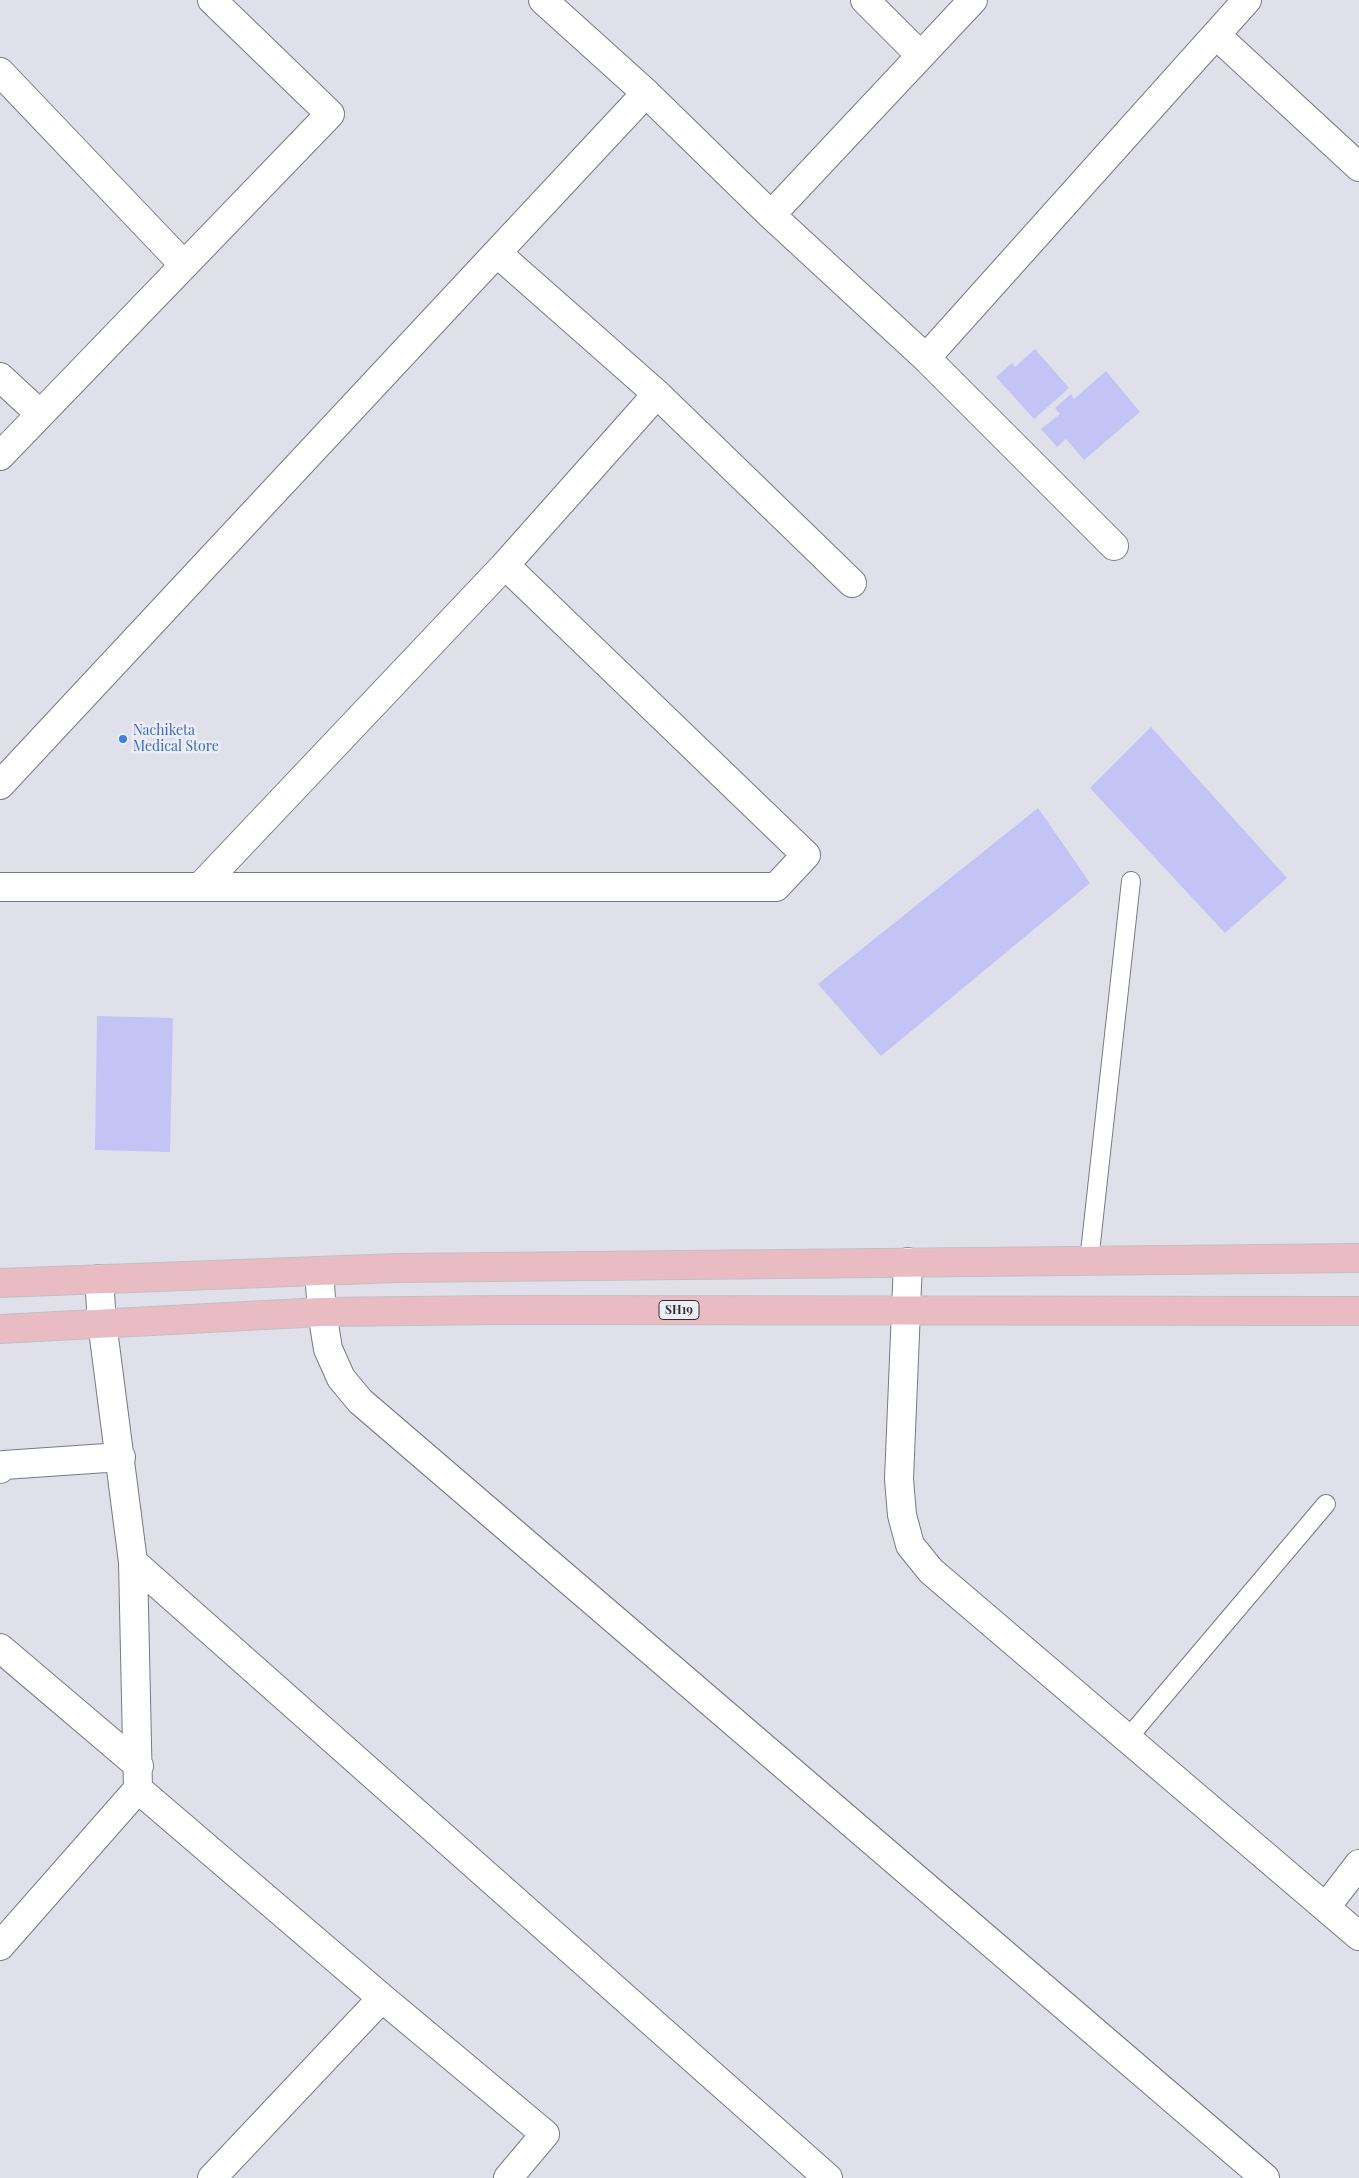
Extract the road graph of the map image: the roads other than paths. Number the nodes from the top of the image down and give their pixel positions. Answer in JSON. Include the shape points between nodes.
{"nodes":[{"id":1,"x":212,"y":0,"type":"edge"},
{"id":2,"x":543,"y":0,"type":"edge"},
{"id":3,"x":865,"y":0,"type":"edge"},
{"id":4,"x":973,"y":0,"type":"edge"},
{"id":5,"x":1247,"y":0,"type":"edge"},
{"id":6,"x":1216,"y":35,"type":"junction"},
{"id":7,"x":920,"y":55,"type":"junction"},
{"id":8,"x":0,"y":72,"type":"edge"},
{"id":9,"x":646,"y":93,"type":"junction"},
{"id":10,"x":1359,"y":167,"type":"edge"},
{"id":11,"x":771,"y":215,"type":"junction"},
{"id":12,"x":497,"y":252,"type":"junction"},
{"id":13,"x":184,"y":265,"type":"junction"},
{"id":14,"x":926,"y":358,"type":"junction"},
{"id":15,"x":0,"y":377,"type":"edge"},
{"id":16,"x":657,"y":394,"type":"junction"},
{"id":17,"x":40,"y":414,"type":"junction"},
{"id":18,"x":0,"y":456,"type":"edge"},
{"id":19,"x":1114,"y":546,"type":"dead end"},
{"id":20,"x":505,"y":565,"type":"junction"},
{"id":21,"x":852,"y":583,"type":"dead end"},
{"id":22,"x":0,"y":785,"type":"edge"},
{"id":23,"x":1131,"y":881,"type":"dead end"},
{"id":24,"x":0,"y":887,"type":"edge"},
{"id":25,"x":200,"y":887,"type":"junction"},
{"id":26,"x":1359,"y":1258,"type":"edge"},
{"id":27,"x":1089,"y":1261,"type":"junction"},
{"id":28,"x":908,"y":1262,"type":"junction"},
{"id":29,"x":319,"y":1271,"type":"junction"},
{"id":30,"x":99,"y":1279,"type":"junction"},
{"id":31,"x":0,"y":1283,"type":"edge"},
{"id":32,"x":907,"y":1310,"type":"junction"},
{"id":33,"x":1359,"y":1311,"type":"edge"},
{"id":34,"x":322,"y":1312,"type":"junction"},
{"id":35,"x":102,"y":1322,"type":"junction"},
{"id":36,"x":0,"y":1329,"type":"edge"},
{"id":37,"x":121,"y":1457,"type":"junction"},
{"id":38,"x":0,"y":1469,"type":"edge"},
{"id":39,"x":1326,"y":1504,"type":"dead end"},
{"id":40,"x":133,"y":1562,"type":"junction"},
{"id":41,"x":0,"y":1648,"type":"edge"},
{"id":42,"x":1128,"y":1738,"type":"junction"},
{"id":43,"x":138,"y":1778,"type":"junction"},
{"id":44,"x":1359,"y":1864,"type":"edge"},
{"id":45,"x":1326,"y":1907,"type":"junction"},
{"id":46,"x":1359,"y":1936,"type":"edge"},
{"id":47,"x":0,"y":1946,"type":"edge"},
{"id":48,"x":382,"y":1998,"type":"junction"},
{"id":49,"x":212,"y":2178,"type":"edge"},
{"id":50,"x":508,"y":2178,"type":"edge"},
{"id":51,"x":828,"y":2178,"type":"edge"},
{"id":52,"x":1265,"y":2178,"type":"edge"}],
"edges":[{"from":1,"to":13,"type":"street","via":[[330,114]]},
{"from":2,"to":9,"type":"street"},
{"from":3,"to":7,"type":"street"},
{"from":4,"to":7,"type":"street"},
{"from":5,"to":6,"type":"street"},
{"from":6,"to":10,"type":"street"},
{"from":6,"to":14,"type":"street"},
{"from":7,"to":11,"type":"street"},
{"from":8,"to":13,"type":"street"},
{"from":9,"to":11,"type":"street"},
{"from":9,"to":12,"type":"street"},
{"from":11,"to":14,"type":"street"},
{"from":12,"to":16,"type":"street"},
{"from":12,"to":22,"type":"street"},
{"from":13,"to":17,"type":"street"},
{"from":14,"to":19,"type":"street"},
{"from":15,"to":17,"type":"street"},
{"from":16,"to":20,"type":"street"},
{"from":16,"to":21,"type":"street"},
{"from":17,"to":18,"type":"street"},
{"from":20,"to":25,"type":"street"},
{"from":20,"to":25,"type":"street","via":[[806,855],[776,887]]},
{"from":23,"to":27,"type":"lane"},
{"from":24,"to":25,"type":"street"},
{"from":26,"to":27,"type":"main road"},
{"from":27,"to":28,"type":"main road"},
{"from":28,"to":29,"type":"main road"},
{"from":28,"to":32,"type":"street"},
{"from":29,"to":30,"type":"main road"},
{"from":29,"to":34,"type":"street"},
{"from":30,"to":31,"type":"main road"},
{"from":30,"to":35,"type":"street"},
{"from":32,"to":33,"type":"main road","number":"SH19"},
{"from":32,"to":34,"type":"main road","number":"SH19"},
{"from":32,"to":42,"type":"street","via":[[899,1479],[902,1515],[910,1545],[931,1571]]},
{"from":34,"to":35,"type":"main road","number":"SH19"},
{"from":34,"to":52,"type":"street","via":[[328,1349],[341,1378],[360,1401]]},
{"from":35,"to":36,"type":"main road","number":"SH19"},
{"from":35,"to":37,"type":"street"},
{"from":37,"to":38,"type":"street","via":[[4,1465]]},
{"from":37,"to":40,"type":"street"},
{"from":39,"to":42,"type":"lane"},
{"from":40,"to":43,"type":"street"},
{"from":40,"to":51,"type":"street"},
{"from":41,"to":43,"type":"street"},
{"from":42,"to":45,"type":"street"},
{"from":43,"to":47,"type":"street"},
{"from":43,"to":48,"type":"street"},
{"from":44,"to":45,"type":"street"},
{"from":45,"to":46,"type":"street"},
{"from":48,"to":49,"type":"street"},
{"from":48,"to":50,"type":"street","via":[[545,2134]]}]}
